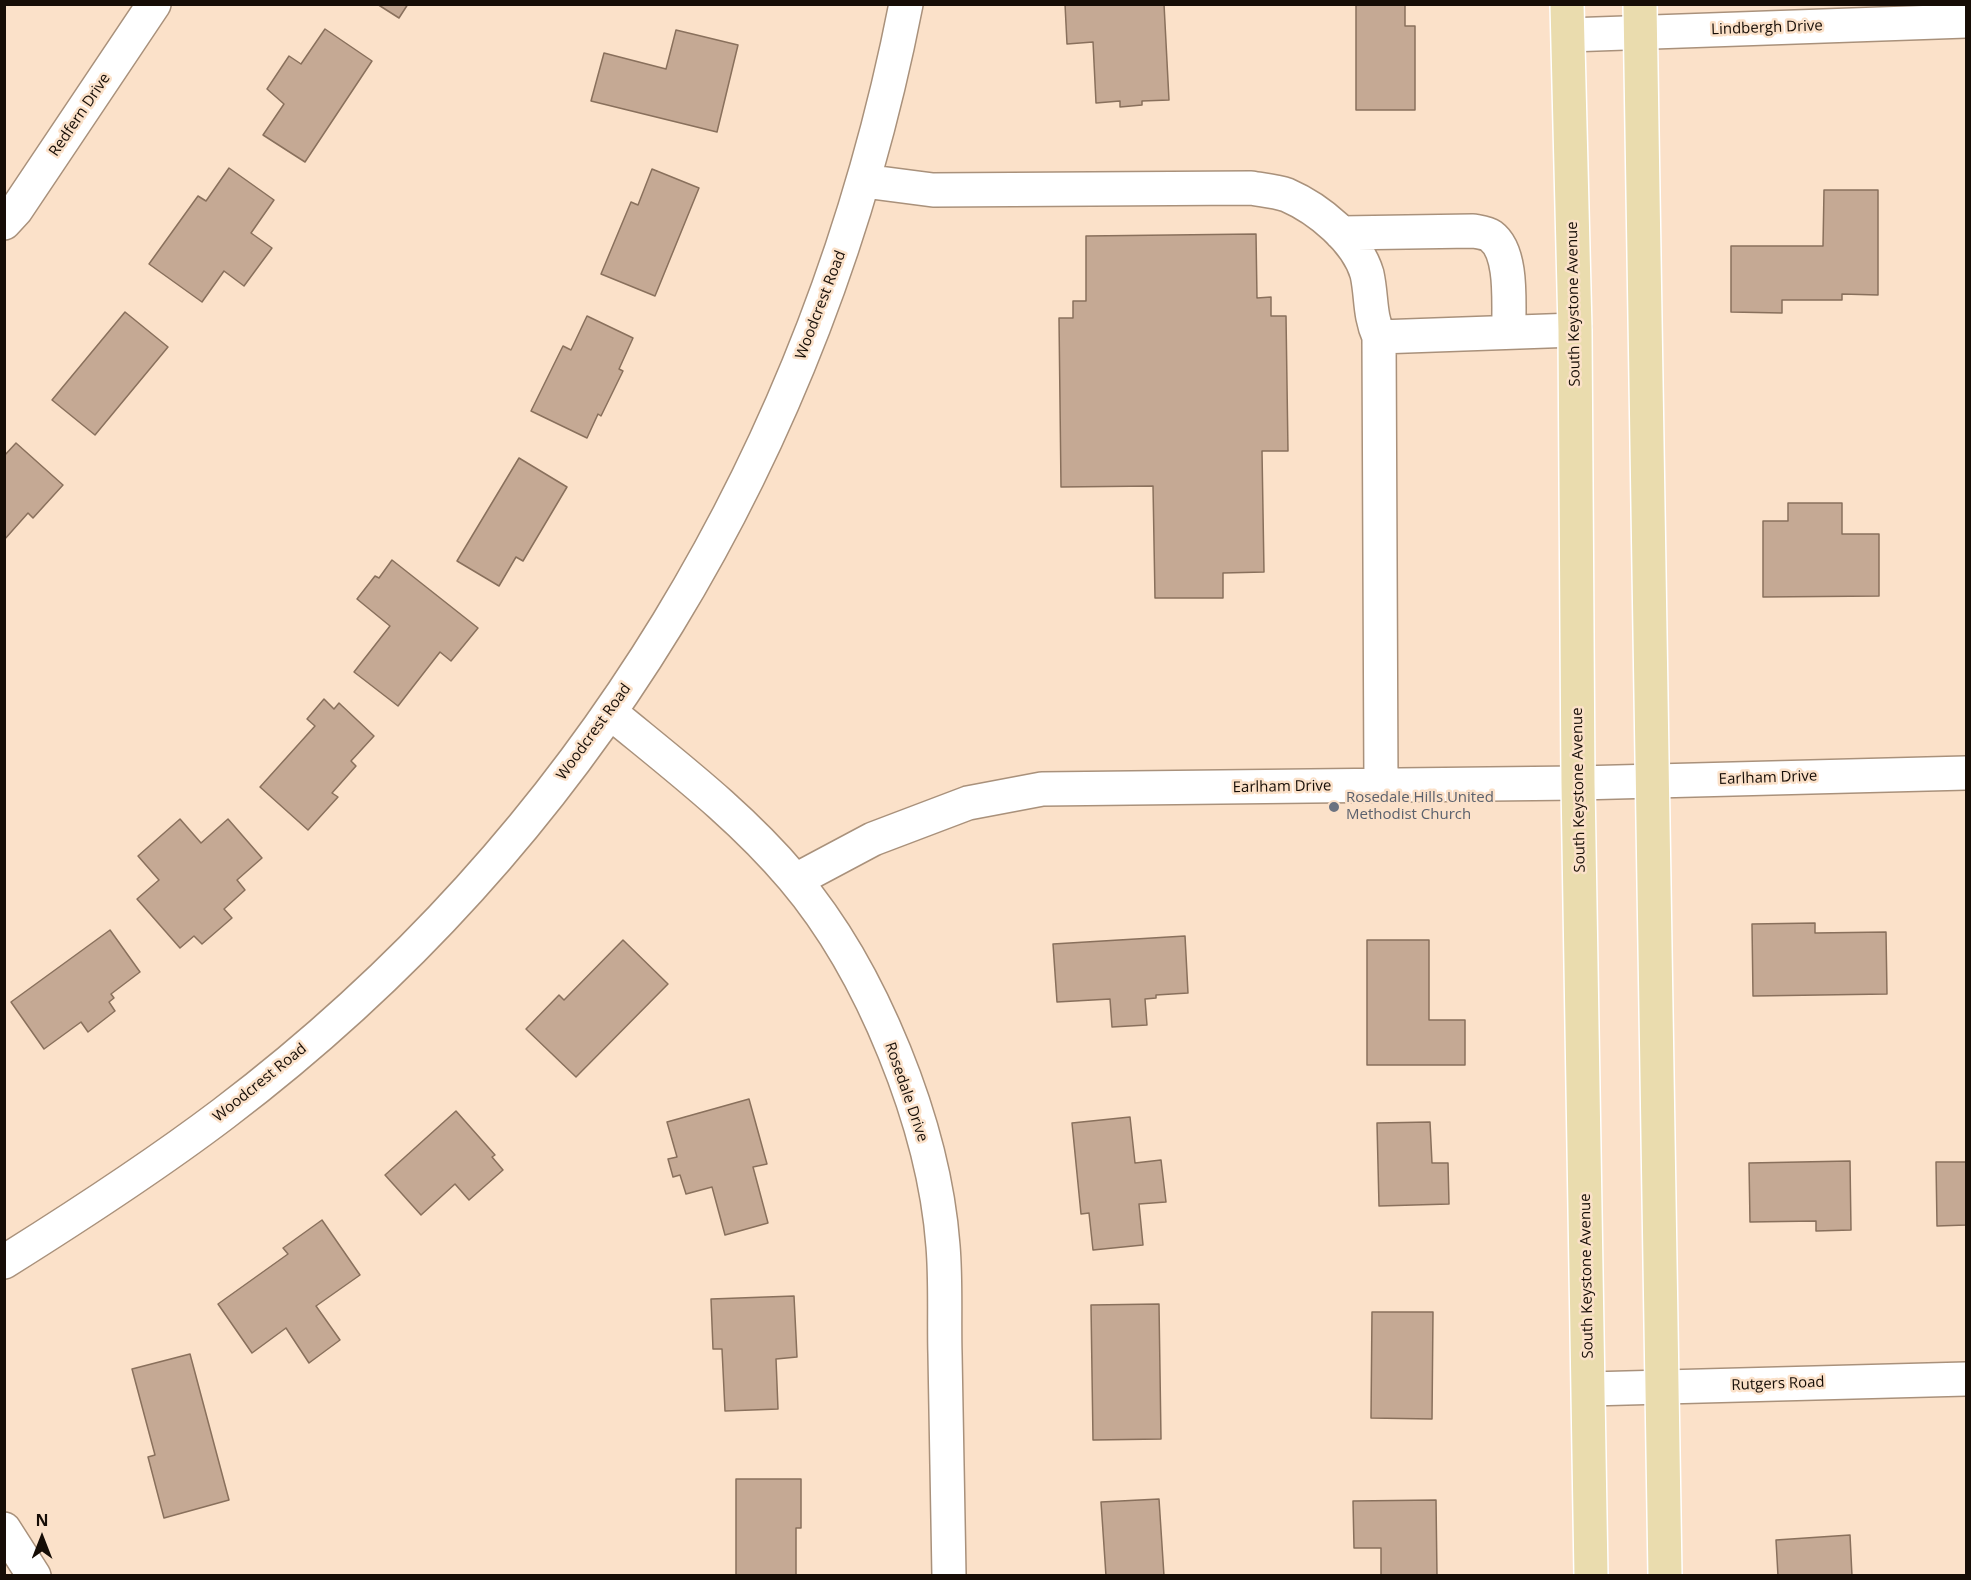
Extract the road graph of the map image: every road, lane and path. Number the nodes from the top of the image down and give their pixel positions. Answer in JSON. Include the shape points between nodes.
{"nodes":[{"id":1,"x":154,"y":4,"type":"edge"},
{"id":2,"x":906,"y":4,"type":"edge"},
{"id":3,"x":1640,"y":19,"type":"edge"},
{"id":4,"x":1568,"y":20,"type":"edge"},
{"id":5,"x":1966,"y":21,"type":"edge"},
{"id":6,"x":864,"y":182,"type":"junction"},
{"id":7,"x":4,"y":224,"type":"edge"},
{"id":8,"x":1341,"y":233,"type":"junction"},
{"id":9,"x":1575,"y":330,"type":"junction"},
{"id":10,"x":1509,"y":332,"type":"junction"},
{"id":11,"x":1379,"y":337,"type":"junction"},
{"id":12,"x":611,"y":713,"type":"junction"},
{"id":13,"x":1966,"y":773,"type":"edge"},
{"id":14,"x":1652,"y":781,"type":"junction"},
{"id":15,"x":1578,"y":783,"type":"junction"},
{"id":16,"x":1381,"y":785,"type":"junction"},
{"id":17,"x":795,"y":880,"type":"junction"},
{"id":18,"x":4,"y":1262,"type":"edge"},
{"id":19,"x":1966,"y":1379,"type":"edge"},
{"id":20,"x":1661,"y":1387,"type":"junction"},
{"id":21,"x":1589,"y":1389,"type":"junction"},
{"id":22,"x":4,"y":1529,"type":"edge"},
{"id":23,"x":34,"y":1575,"type":"edge"},
{"id":24,"x":949,"y":1575,"type":"edge"},
{"id":25,"x":1591,"y":1575,"type":"edge"},
{"id":26,"x":1665,"y":1575,"type":"edge"}],
"edges":[{"from":1,"to":7,"type":"street","name":"Redfern Drive"},
{"from":2,"to":6,"type":"street","name":"Woodcrest Road"},
{"from":3,"to":4,"type":"street","name":"Lindbergh Drive"},
{"from":3,"to":5,"type":"street","name":"Lindbergh Drive"},
{"from":3,"to":14,"type":"main road"},
{"from":4,"to":9,"type":"main road","name":"South Keystone Avenue"},
{"from":6,"to":8,"type":"street","via":[[933,190],[1251,188],[1286,195]]},
{"from":6,"to":12,"type":"street","name":"Woodcrest Road","via":[[816,324],[766,441],[708,558]]},
{"from":8,"to":10,"type":"street","via":[[1473,231],[1491,235],[1502,248],[1508,270]]},
{"from":8,"to":11,"type":"street","via":[[1356,249],[1367,275],[1372,321]]},
{"from":9,"to":10,"type":"street"},
{"from":9,"to":15,"type":"main road","name":"South Keystone Avenue"},
{"from":10,"to":11,"type":"street"},
{"from":11,"to":16,"type":"street"},
{"from":12,"to":17,"type":"street","name":"Rosedale Drive","via":[[728,810]]},
{"from":12,"to":18,"type":"street","name":"Woodcrest Road","via":[[470,886],[320,1034],[225,1113],[117,1190]]},
{"from":13,"to":14,"type":"street","name":"Earlham Drive"},
{"from":14,"to":15,"type":"street","name":"Earlham Drive"},
{"from":14,"to":20,"type":"main road"},
{"from":15,"to":16,"type":"street","name":"Earlham Drive"},
{"from":15,"to":21,"type":"main road","name":"South Keystone Avenue"},
{"from":16,"to":17,"type":"street","name":"Earlham Drive","via":[[1042,789],[958,807],[873,839]]},
{"from":17,"to":24,"type":"street","name":"Rosedale Drive","via":[[838,941],[874,1007],[897,1059],[931,1167],[943,1246]]},
{"from":19,"to":20,"type":"street","name":"Rutgers Road"},
{"from":20,"to":21,"type":"street","name":"Rutgers Road"},
{"from":20,"to":26,"type":"main road"},
{"from":21,"to":25,"type":"main road","name":"South Keystone Avenue"},
{"from":22,"to":23,"type":"street"}]}
